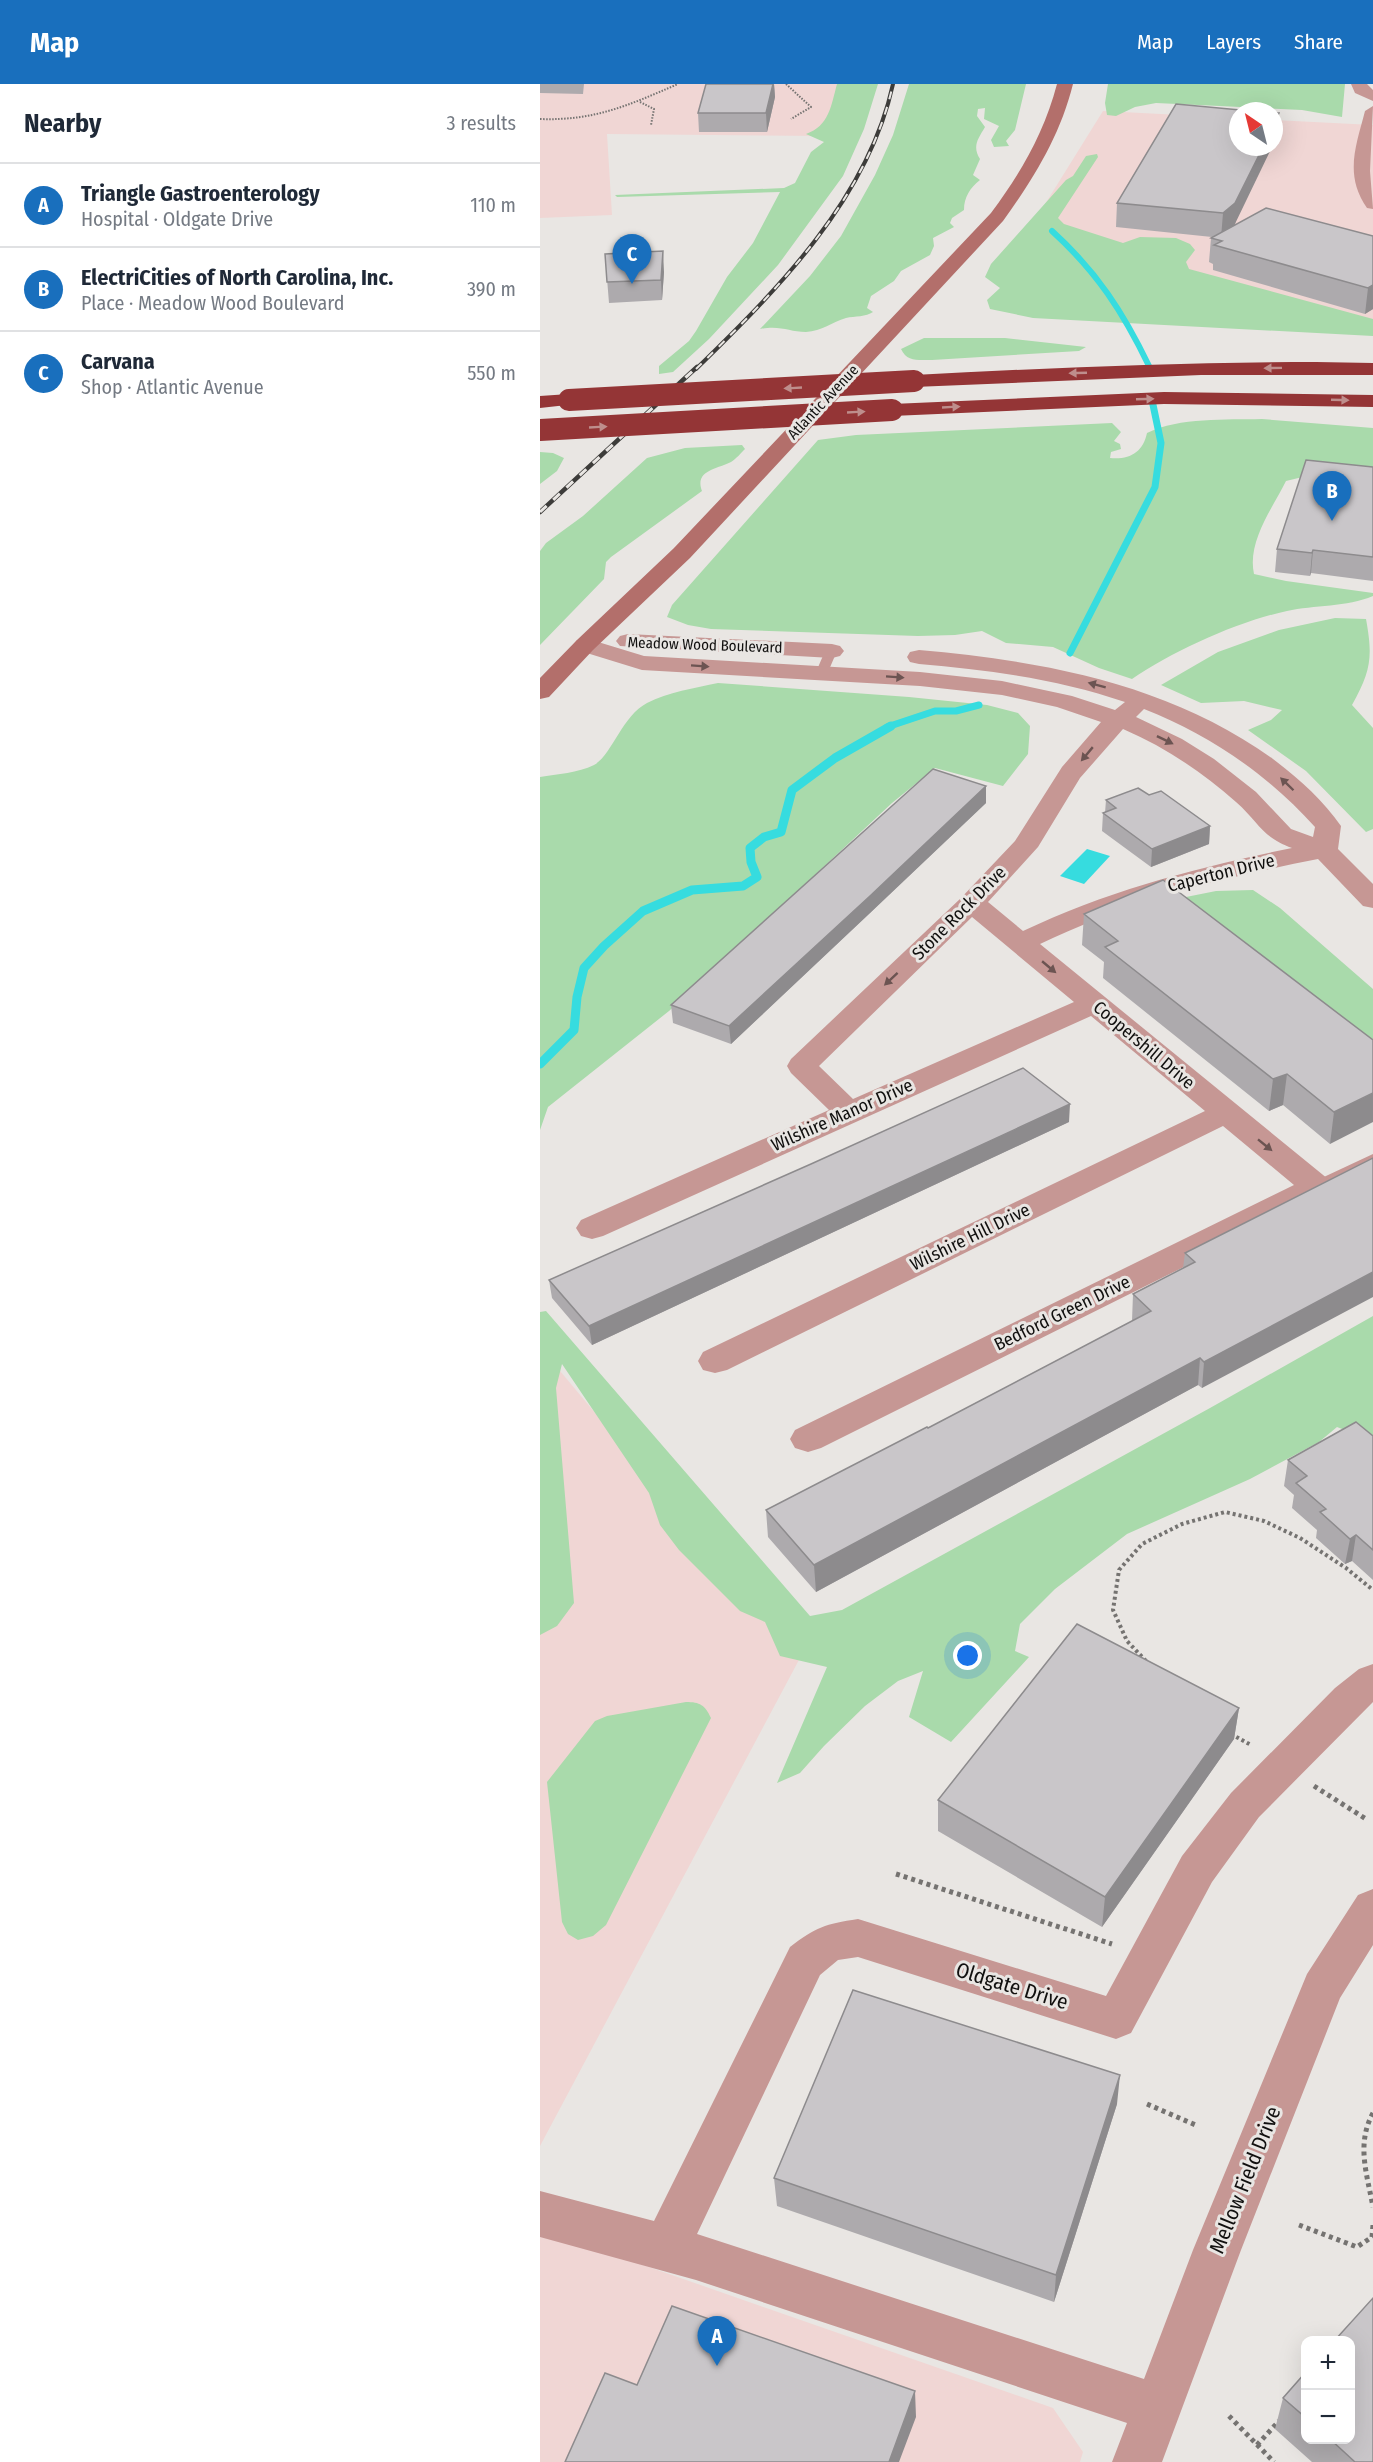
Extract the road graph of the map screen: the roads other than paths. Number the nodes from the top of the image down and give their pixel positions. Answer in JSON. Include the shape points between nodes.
{"nodes":[{"id":1,"x":1065,"y":84,"type":"edge"},
{"id":2,"x":1359,"y":84,"type":"edge"},
{"id":3,"x":1373,"y":96,"type":"edge"},
{"id":4,"x":1373,"y":111,"type":"edge"},
{"id":5,"x":1373,"y":204,"type":"edge"},
{"id":6,"x":1373,"y":369,"type":"edge"},
{"id":7,"x":1373,"y":401,"type":"edge"},
{"id":8,"x":540,"y":402,"type":"edge"},
{"id":9,"x":540,"y":430,"type":"edge"},
{"id":10,"x":585,"y":645,"type":"junction"},
{"id":11,"x":826,"y":662,"type":"junction"},
{"id":12,"x":540,"y":692,"type":"edge"},
{"id":13,"x":1143,"y":699,"type":"junction"},
{"id":14,"x":1118,"y":719,"type":"junction"},
{"id":15,"x":1324,"y":850,"type":"junction"},
{"id":16,"x":1373,"y":900,"type":"edge"},
{"id":17,"x":972,"y":903,"type":"junction"},
{"id":18,"x":1020,"y":943,"type":"junction"},
{"id":19,"x":1094,"y":1004,"type":"junction"},
{"id":20,"x":848,"y":1112,"type":"junction"},
{"id":21,"x":1226,"y":1113,"type":"junction"},
{"id":22,"x":1373,"y":1158,"type":"edge"},
{"id":23,"x":1317,"y":1187,"type":"junction"},
{"id":24,"x":592,"y":1228,"type":"dead end"},
{"id":25,"x":715,"y":1361,"type":"dead end"},
{"id":26,"x":808,"y":1439,"type":"dead end"},
{"id":27,"x":1373,"y":1680,"type":"edge"},
{"id":28,"x":1373,"y":1908,"type":"edge"},
{"id":29,"x":540,"y":2214,"type":"edge"},
{"id":30,"x":666,"y":2247,"type":"junction"},
{"id":31,"x":1158,"y":2408,"type":"junction"},
{"id":32,"x":1137,"y":2462,"type":"edge"}],
"edges":[{"from":1,"to":10,"type":"main road","name":"Atlantic Avenue","via":[[1041,152],[997,217],[682,553]]},
{"from":2,"to":3,"type":"street","via":[[1361,90]]},
{"from":4,"to":5,"type":"street","via":[[1362,164],[1363,186]]},
{"from":6,"to":8,"type":"highway","one_way":true,"bridge":true,"via":[[1168,370]]},
{"from":9,"to":7,"type":"highway","one_way":true,"bridge":true,"via":[[1164,398]]},
{"from":10,"to":11,"type":"street","name":"Meadow Wood Boulevard","via":[[642,663]]},
{"from":10,"to":12,"type":"main road","name":"Atlantic Avenue"},
{"from":13,"to":11,"type":"street","name":"Meadow Wood Boulevard","one_way":true,"via":[[1067,677],[977,661]]},
{"from":11,"to":14,"type":"street","name":"Meadow Wood Boulevard","one_way":true,"via":[[920,679],[1002,688],[1063,701]]},
{"from":13,"to":14,"type":"street","name":"Stone Rock Drive"},
{"from":15,"to":13,"type":"street","name":"Meadow Wood Boulevard","one_way":true,"via":[[1328,826],[1280,777],[1216,734]]},
{"from":14,"to":15,"type":"street","name":"Meadow Wood Boulevard","one_way":true,"via":[[1173,744],[1205,764],[1247,798],[1282,835]]},
{"from":14,"to":17,"type":"street","name":"Stone Rock Drive","one_way":true,"via":[[1083,758],[1026,845]]},
{"from":15,"to":16,"type":"street","name":"Meadow Wood Boulevard"},
{"from":15,"to":18,"type":"street","name":"Caperton Drive","via":[[1257,862],[1146,892],[1085,912]]},
{"from":17,"to":18,"type":"street","name":"Coopershill Drive"},
{"from":17,"to":20,"type":"street","name":"Stone Rock Drive","one_way":true,"via":[[802,1066]]},
{"from":18,"to":19,"type":"street","name":"Coopershill Drive","one_way":true},
{"from":19,"to":20,"type":"street","name":"Wilshire Manor Drive"},
{"from":19,"to":21,"type":"street","name":"Coopershill Drive"},
{"from":20,"to":24,"type":"street","name":"Wilshire Manor Drive"},
{"from":21,"to":23,"type":"street","name":"Coopershill Drive","one_way":true},
{"from":21,"to":25,"type":"street","name":"Wilshire Hill Drive"},
{"from":22,"to":23,"type":"lane"},
{"from":23,"to":26,"type":"street","name":"Bedford Green Drive"},
{"from":27,"to":30,"type":"street","name":"Oldgate Drive","via":[[1342,1706],[1245,1805],[1203,1860],[1116,2019],[858,1938],[828,1942],[805,1961]]},
{"from":28,"to":31,"type":"street","name":"Mellow Field Drive","via":[[1322,1988]]},
{"from":29,"to":30,"type":"street"},
{"from":30,"to":31,"type":"street"},
{"from":31,"to":32,"type":"street","name":"Mellow Field Drive"}]}
